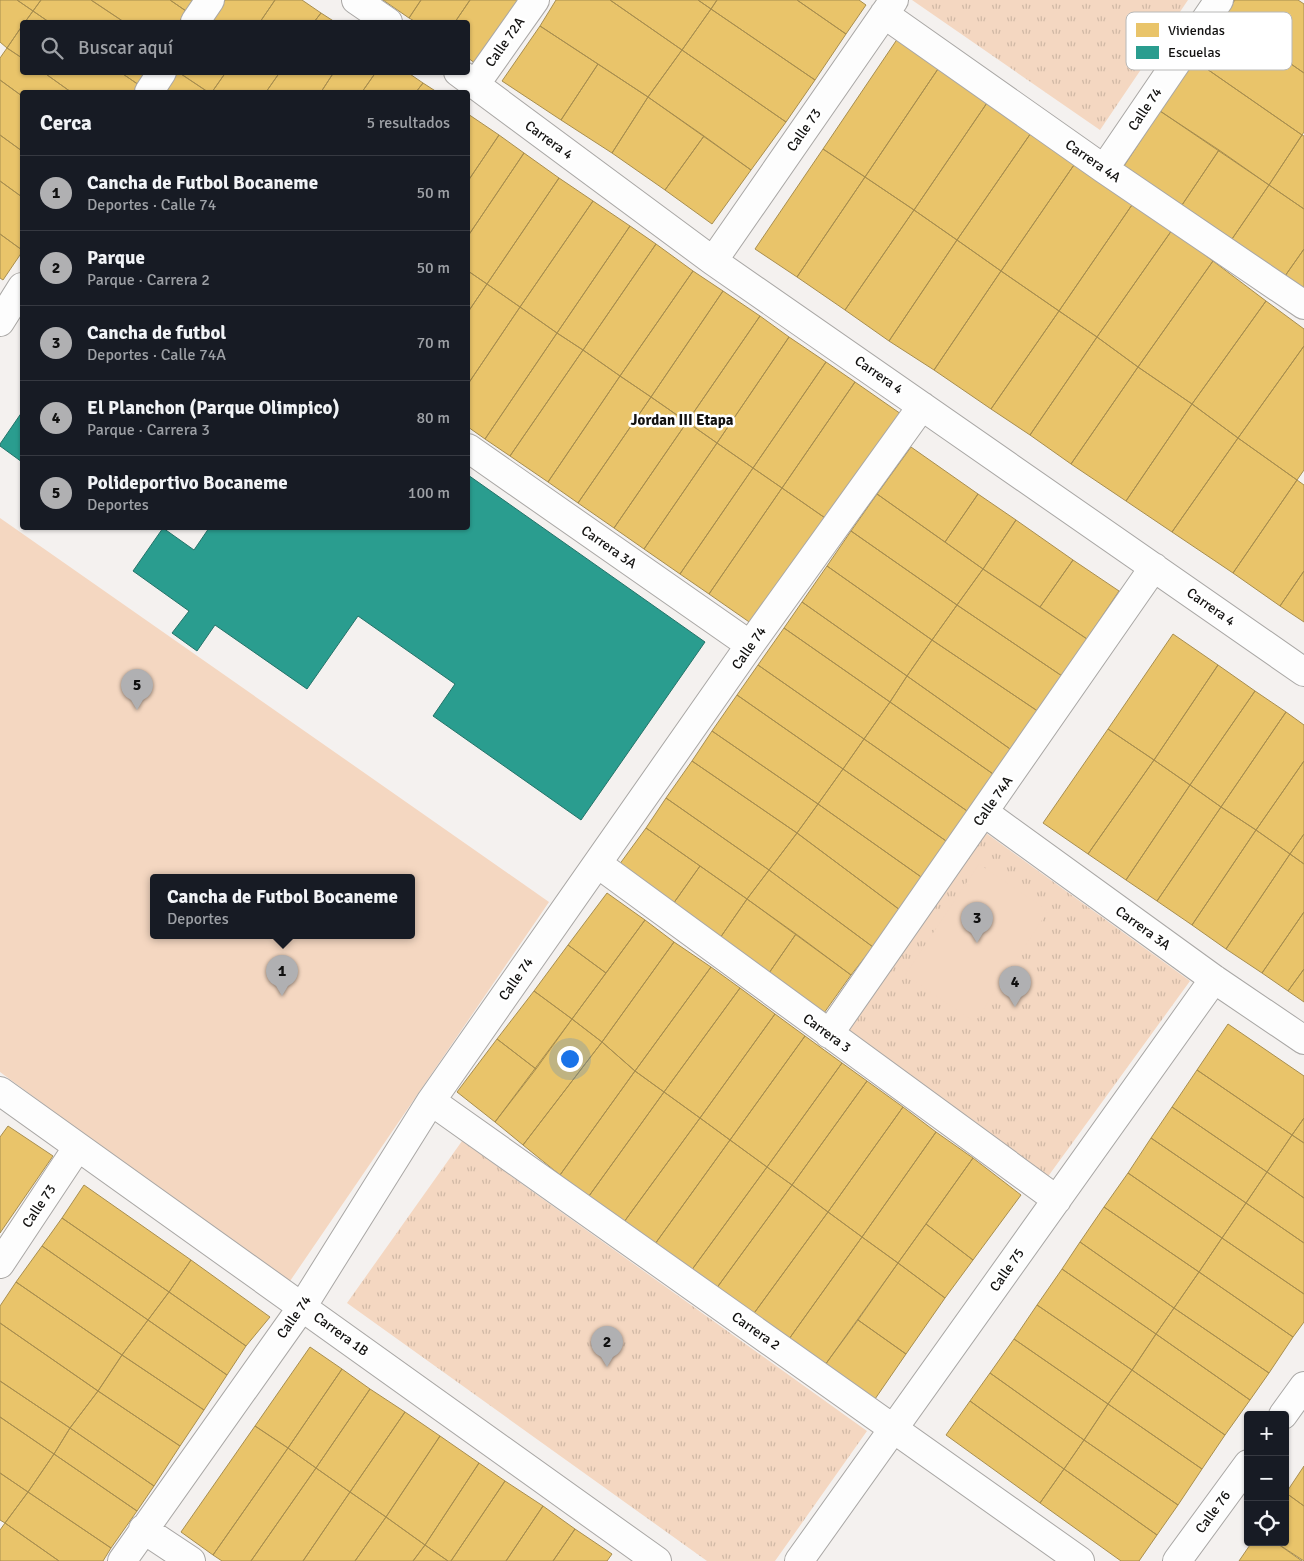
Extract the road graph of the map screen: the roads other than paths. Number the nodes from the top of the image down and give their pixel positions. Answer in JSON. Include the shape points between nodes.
{"nodes":[{"id":1,"x":210,"y":0,"type":"edge"},
{"id":2,"x":356,"y":0,"type":"edge"},
{"id":3,"x":535,"y":0,"type":"edge"},
{"id":4,"x":1219,"y":0,"type":"edge"},
{"id":5,"x":889,"y":7,"type":"edge"},
{"id":6,"x":1211,"y":12,"type":"edge"},
{"id":7,"x":196,"y":20,"type":"edge"},
{"id":8,"x":385,"y":20,"type":"edge"},
{"id":9,"x":1171,"y":70,"type":"edge"},
{"id":10,"x":470,"y":74,"type":"edge"},
{"id":11,"x":160,"y":75,"type":"edge"},
{"id":12,"x":466,"y":79,"type":"edge"},
{"id":13,"x":150,"y":90,"type":"edge"},
{"id":14,"x":1104,"y":169,"type":"junction"},
{"id":15,"x":713,"y":261,"type":"junction"},
{"id":16,"x":20,"y":290,"type":"edge"},
{"id":17,"x":1304,"y":305,"type":"edge"},
{"id":18,"x":0,"y":322,"type":"edge"},
{"id":19,"x":922,"y":406,"type":"junction"},
{"id":20,"x":470,"y":449,"type":"edge"},
{"id":21,"x":1154,"y":567,"type":"junction"},
{"id":22,"x":750,"y":645,"type":"junction"},
{"id":23,"x":1304,"y":672,"type":"edge"},
{"id":24,"x":985,"y":813,"type":"junction"},
{"id":25,"x":598,"y":864,"type":"junction"},
{"id":26,"x":1214,"y":979,"type":"junction"},
{"id":27,"x":829,"y":1034,"type":"junction"},
{"id":28,"x":1304,"y":1040,"type":"edge"},
{"id":29,"x":0,"y":1091,"type":"edge"},
{"id":30,"x":431,"y":1100,"type":"junction"},
{"id":31,"x":77,"y":1148,"type":"junction"},
{"id":32,"x":1057,"y":1200,"type":"junction"},
{"id":33,"x":0,"y":1264,"type":"edge"},
{"id":34,"x":302,"y":1306,"type":"junction"},
{"id":35,"x":1304,"y":1386,"type":"edge"},
{"id":36,"x":1286,"y":1411,"type":"edge"},
{"id":37,"x":894,"y":1428,"type":"junction"},
{"id":38,"x":1244,"y":1470,"type":"edge"},
{"id":39,"x":143,"y":1529,"type":"junction"},
{"id":40,"x":122,"y":1561,"type":"edge"},
{"id":41,"x":190,"y":1561,"type":"edge"},
{"id":42,"x":657,"y":1561,"type":"edge"},
{"id":43,"x":799,"y":1561,"type":"edge"},
{"id":44,"x":1080,"y":1561,"type":"edge"},
{"id":45,"x":1178,"y":1561,"type":"edge"}],
"edges":[{"from":1,"to":7,"type":"street"},
{"from":2,"to":8,"type":"street"},
{"from":3,"to":10,"type":"street","name":"Calle 72A"},
{"from":4,"to":6,"type":"street","name":"Calle 74"},
{"from":5,"to":14,"type":"street","name":"Carrera 4A"},
{"from":5,"to":15,"type":"street","name":"Calle 73"},
{"from":9,"to":14,"type":"street","name":"Calle 74"},
{"from":11,"to":13,"type":"street"},
{"from":12,"to":15,"type":"street","name":"Carrera 4"},
{"from":14,"to":17,"type":"street","name":"Carrera 4A"},
{"from":15,"to":19,"type":"street","name":"Carrera 4"},
{"from":16,"to":18,"type":"street"},
{"from":19,"to":21,"type":"street","name":"Carrera 4"},
{"from":19,"to":22,"type":"street","name":"Calle 74"},
{"from":20,"to":22,"type":"street","name":"Carrera 3A"},
{"from":21,"to":23,"type":"street","name":"Carrera 4"},
{"from":21,"to":24,"type":"street","name":"Calle 74A"},
{"from":22,"to":25,"type":"street","name":"Calle 74"},
{"from":24,"to":26,"type":"street","name":"Carrera 3A"},
{"from":24,"to":27,"type":"street","name":"Calle 74A"},
{"from":25,"to":27,"type":"street","name":"Carrera 3"},
{"from":25,"to":30,"type":"street","name":"Calle 74"},
{"from":26,"to":28,"type":"street","name":"Carrera 3A"},
{"from":26,"to":32,"type":"street","name":"Calle 75"},
{"from":27,"to":32,"type":"street","name":"Carrera 3"},
{"from":29,"to":31,"type":"street","name":"Carrera 1B"},
{"from":30,"to":34,"type":"street","name":"Calle 74"},
{"from":30,"to":37,"type":"street","name":"Carrera 2"},
{"from":31,"to":33,"type":"street","name":"Calle 73"},
{"from":31,"to":34,"type":"street","name":"Carrera 1B"},
{"from":32,"to":37,"type":"street","name":"Calle 75"},
{"from":34,"to":39,"type":"street","name":"Calle 74"},
{"from":34,"to":42,"type":"street","name":"Carrera 1B"},
{"from":35,"to":36,"type":"street"},
{"from":37,"to":43,"type":"street","name":"Calle 75"},
{"from":37,"to":44,"type":"street","name":"Carrera 2"},
{"from":38,"to":45,"type":"street","name":"Calle 76"},
{"from":39,"to":40,"type":"street","name":"Calle 74"},
{"from":39,"to":41,"type":"street"}]}
